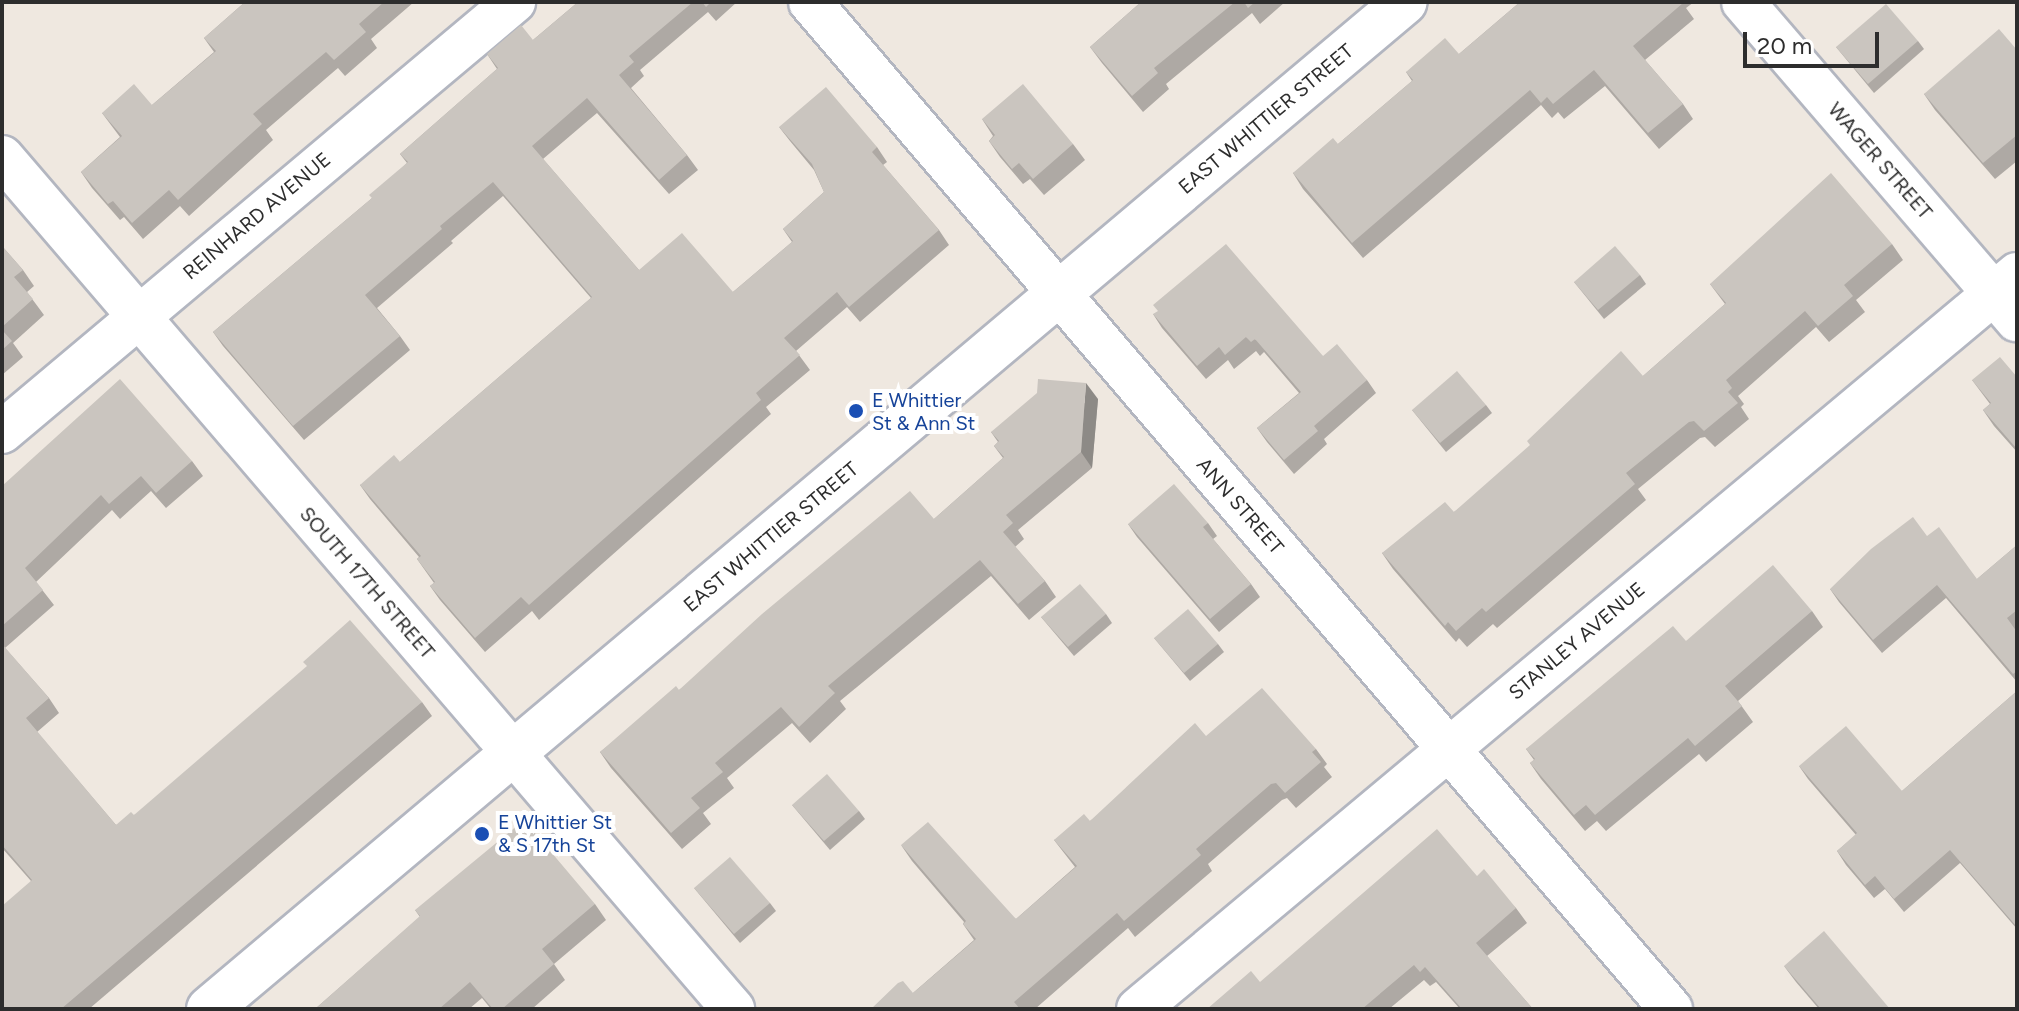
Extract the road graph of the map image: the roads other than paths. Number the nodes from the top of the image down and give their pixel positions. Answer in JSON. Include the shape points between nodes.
{"nodes":[{"id":1,"x":514,"y":2,"type":"edge"},
{"id":2,"x":810,"y":2,"type":"edge"},
{"id":3,"x":1405,"y":2,"type":"edge"},
{"id":4,"x":1743,"y":2,"type":"edge"},
{"id":5,"x":2,"y":157,"type":"edge"},
{"id":6,"x":1059,"y":294,"type":"junction"},
{"id":7,"x":2009,"y":296,"type":"edge"},
{"id":8,"x":139,"y":315,"type":"junction"},
{"id":9,"x":2,"y":432,"type":"edge"},
{"id":10,"x":1448,"y":749,"type":"junction"},
{"id":11,"x":513,"y":753,"type":"junction"},
{"id":12,"x":209,"y":1009,"type":"edge"},
{"id":13,"x":733,"y":1009,"type":"edge"},
{"id":14,"x":1138,"y":1009,"type":"edge"},
{"id":15,"x":1671,"y":1009,"type":"edge"}],
"edges":[{"from":1,"to":8,"type":"street","name":"REINHARD AVENUE"},
{"from":2,"to":6,"type":"street","name":"ANN STREET"},
{"from":3,"to":6,"type":"street","name":"EAST WHITTIER STREET"},
{"from":4,"to":7,"type":"street","name":"WAGER STREET"},
{"from":5,"to":8,"type":"street","name":"SOUTH 17TH STREET"},
{"from":6,"to":10,"type":"street","name":"ANN STREET"},
{"from":6,"to":11,"type":"street","name":"EAST WHITTIER STREET"},
{"from":7,"to":10,"type":"street","name":"STANLEY AVENUE"},
{"from":8,"to":9,"type":"street","name":"REINHARD AVENUE"},
{"from":8,"to":11,"type":"street","name":"SOUTH 17TH STREET"},
{"from":10,"to":14,"type":"street","name":"STANLEY AVENUE"},
{"from":10,"to":15,"type":"street","name":"ANN STREET"},
{"from":11,"to":12,"type":"street","name":"EAST WHITTIER STREET"},
{"from":11,"to":13,"type":"street","name":"SOUTH 17TH STREET"}]}
